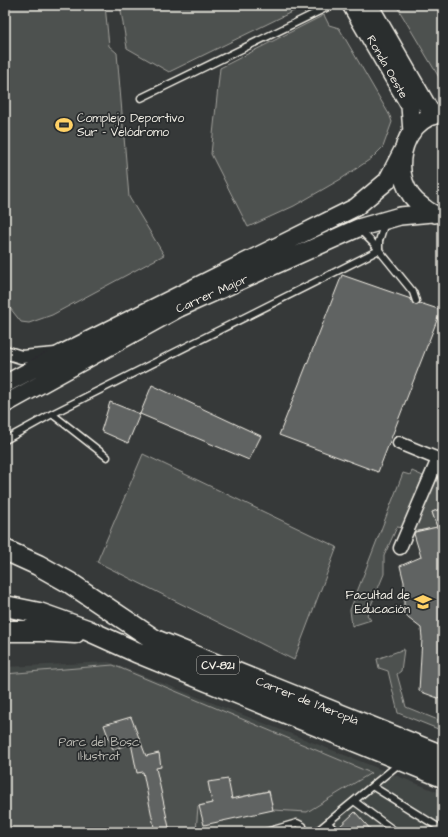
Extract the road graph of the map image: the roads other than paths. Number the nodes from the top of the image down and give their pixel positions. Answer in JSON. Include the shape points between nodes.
{"nodes":[{"id":1,"x":332,"y":5,"type":"edge"},
{"id":2,"x":351,"y":5,"type":"edge"},
{"id":3,"x":369,"y":5,"type":"edge"},
{"id":4,"x":141,"y":98,"type":"dead end"},
{"id":5,"x":438,"y":115,"type":"edge"},
{"id":6,"x":412,"y":132,"type":"junction"},
{"id":7,"x":403,"y":150,"type":"junction"},
{"id":8,"x":437,"y":214,"type":"edge"},
{"id":9,"x":386,"y":220,"type":"junction"},
{"id":10,"x":358,"y":228,"type":"junction"},
{"id":11,"x":379,"y":250,"type":"junction"},
{"id":12,"x":416,"y":301,"type":"dead end"},
{"id":13,"x":5,"y":352,"type":"edge"},
{"id":14,"x":63,"y":353,"type":"junction"},
{"id":15,"x":5,"y":384,"type":"edge"},
{"id":16,"x":5,"y":404,"type":"edge"},
{"id":17,"x":52,"y":414,"type":"junction"},
{"id":18,"x":5,"y":440,"type":"edge"},
{"id":19,"x":400,"y":443,"type":"dead end"},
{"id":20,"x":107,"y":457,"type":"dead end"},
{"id":21,"x":400,"y":548,"type":"dead end"},
{"id":22,"x":5,"y":550,"type":"edge"},
{"id":23,"x":5,"y":606,"type":"edge"},
{"id":24,"x":5,"y":631,"type":"edge"},
{"id":25,"x":136,"y":652,"type":"junction"},
{"id":26,"x":443,"y":756,"type":"edge"},
{"id":27,"x":402,"y":761,"type":"junction"},
{"id":28,"x":443,"y":777,"type":"edge"},
{"id":29,"x":372,"y":786,"type":"junction"},
{"id":30,"x":354,"y":800,"type":"junction"},
{"id":31,"x":328,"y":823,"type":"junction"},
{"id":32,"x":443,"y":830,"type":"edge"},
{"id":33,"x":266,"y":832,"type":"edge"},
{"id":34,"x":304,"y":832,"type":"edge"},
{"id":35,"x":316,"y":832,"type":"edge"},
{"id":36,"x":336,"y":832,"type":"edge"},
{"id":37,"x":396,"y":832,"type":"edge"}],
"edges":[{"from":1,"to":4,"type":"lane"},
{"from":2,"to":6,"type":"main road","name":"Ronda Oeste","via":[[410,106]]},
{"from":3,"to":5,"type":"main road","name":"Ronda Oeste"},
{"from":5,"to":6,"type":"main road","via":[[424,121]]},
{"from":6,"to":7,"type":"main road","name":"Carrer Major"},
{"from":7,"to":8,"type":"main road","via":[[401,170],[406,189],[416,202]]},
{"from":7,"to":14,"type":"main road","name":"Carrer Major","via":[[387,181],[356,206]]},
{"from":8,"to":9,"type":"main road","name":"Carrer Major","via":[[400,216]]},
{"from":9,"to":10,"type":"main road","name":"Carrer Major"},
{"from":9,"to":11,"type":"lane","via":[[379,241]]},
{"from":10,"to":11,"type":"lane"},
{"from":10,"to":16,"type":"main road","name":"Carrer Major","via":[[179,308]]},
{"from":11,"to":12,"type":"lane","via":[[413,292]]},
{"from":11,"to":17,"type":"lane"},
{"from":13,"to":14,"type":"street","via":[[21,356]]},
{"from":14,"to":15,"type":"main road","name":"Carrer Major"},
{"from":17,"to":18,"type":"lane"},
{"from":17,"to":20,"type":"lane"},
{"from":19,"to":21,"type":"street","via":[[438,459]]},
{"from":22,"to":26,"type":"main road","name":"Carrer de l'Aeroplà","number":"CV-821","via":[[70,583],[155,640]]},
{"from":23,"to":25,"type":"main road","name":"Carrer de l'Aeroplà","number":"CV-821","via":[[39,613],[87,630]]},
{"from":24,"to":25,"type":"main road","via":[[76,633]]},
{"from":25,"to":27,"type":"main road","name":"Carrer de l'Aeroplà","number":"CV-821"},
{"from":27,"to":28,"type":"main road","name":"Carrer de l'Aeroplà","number":"CV-821"},
{"from":27,"to":29,"type":"lane"},
{"from":29,"to":30,"type":"lane"},
{"from":29,"to":32,"type":"lane"},
{"from":30,"to":31,"type":"lane"},
{"from":30,"to":37,"type":"lane"},
{"from":31,"to":35,"type":"lane"},
{"from":31,"to":36,"type":"lane"},
{"from":33,"to":34,"type":"lane","via":[[297,823],[303,826]]}]}
